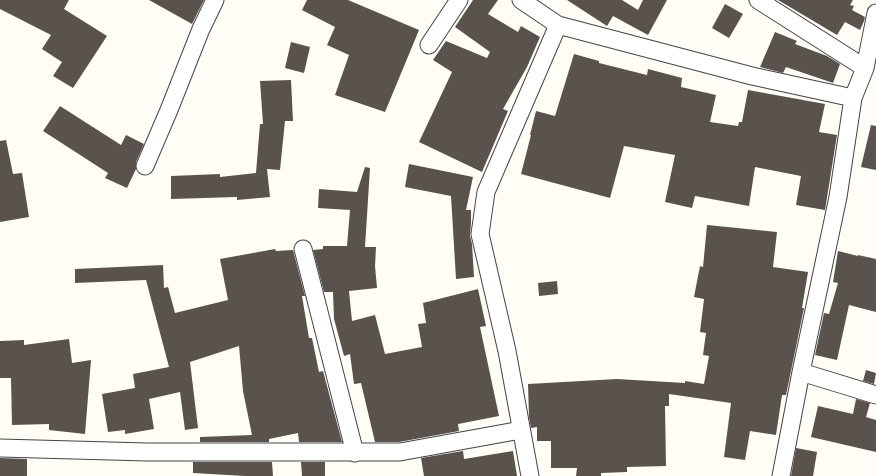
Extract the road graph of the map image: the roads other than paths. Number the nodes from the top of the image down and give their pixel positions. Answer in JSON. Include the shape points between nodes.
{"nodes":[{"id":1,"x":214,"y":0,"type":"edge"},
{"id":2,"x":459,"y":0,"type":"edge"},
{"id":3,"x":521,"y":0,"type":"edge"},
{"id":4,"x":758,"y":0,"type":"edge"},
{"id":5,"x":876,"y":13,"type":"edge"},
{"id":6,"x":558,"y":25,"type":"junction"},
{"id":7,"x":429,"y":45,"type":"dead end"},
{"id":8,"x":864,"y":68,"type":"junction"},
{"id":9,"x":854,"y":98,"type":"junction"},
{"id":10,"x":144,"y":166,"type":"dead end"},
{"id":11,"x":303,"y":249,"type":"dead end"},
{"id":12,"x":801,"y":372,"type":"junction"},
{"id":13,"x":876,"y":395,"type":"edge"},
{"id":14,"x":521,"y":430,"type":"junction"},
{"id":15,"x":0,"y":448,"type":"edge"},
{"id":16,"x":354,"y":453,"type":"junction"},
{"id":17,"x":530,"y":476,"type":"edge"},
{"id":18,"x":781,"y":476,"type":"edge"}],
"edges":[{"from":1,"to":10,"type":"street"},
{"from":2,"to":7,"type":"street"},
{"from":3,"to":6,"type":"street"},
{"from":4,"to":8,"type":"street"},
{"from":5,"to":8,"type":"street"},
{"from":6,"to":9,"type":"street","via":[[752,76]]},
{"from":6,"to":14,"type":"street","via":[[486,192],[480,234],[507,351]]},
{"from":8,"to":9,"type":"street"},
{"from":9,"to":12,"type":"street","via":[[838,197]]},
{"from":11,"to":16,"type":"street"},
{"from":12,"to":13,"type":"street"},
{"from":12,"to":18,"type":"street"},
{"from":14,"to":16,"type":"street","via":[[400,452]]},
{"from":14,"to":17,"type":"street"},
{"from":15,"to":16,"type":"street"}]}
